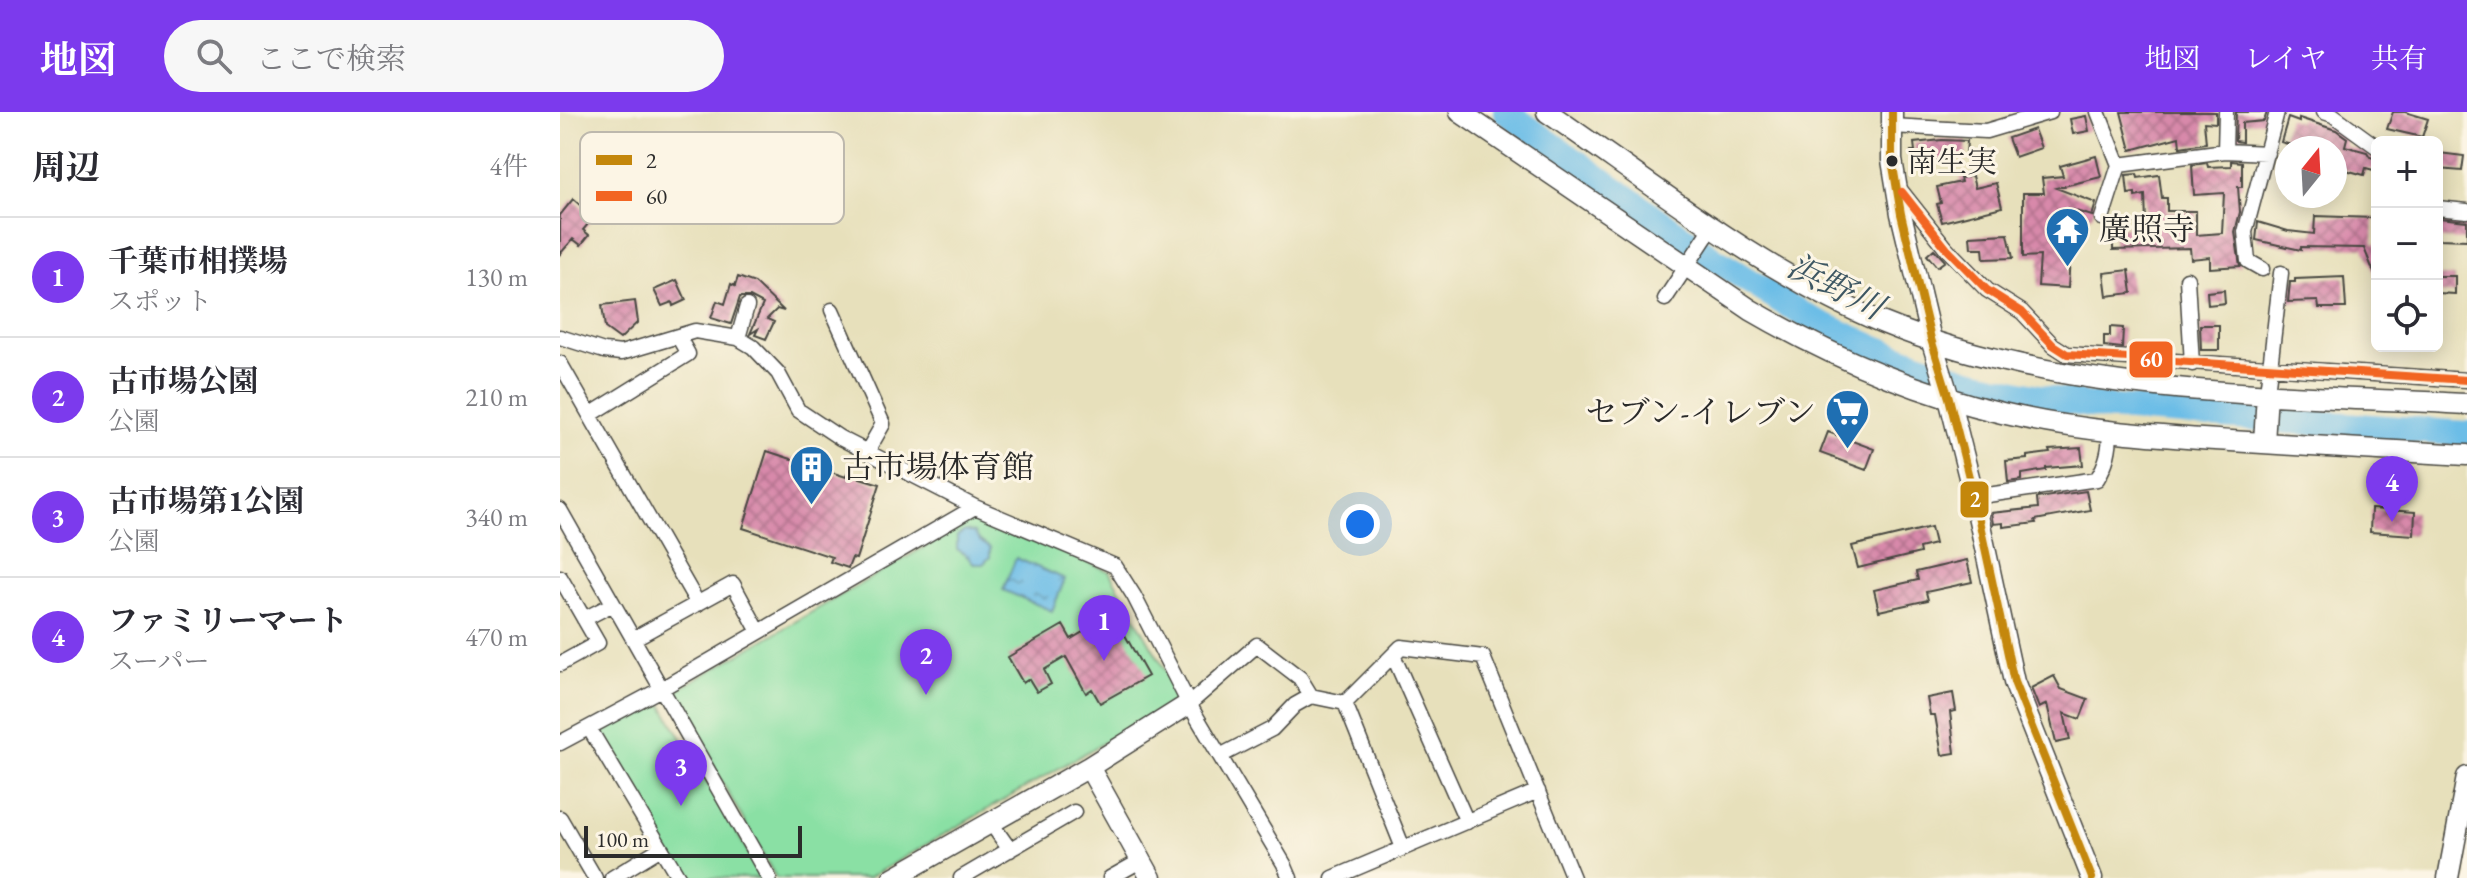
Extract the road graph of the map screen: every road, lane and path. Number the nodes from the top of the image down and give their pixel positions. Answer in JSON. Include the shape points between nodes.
{"nodes":[{"id":1,"x":1460,"y":112,"type":"edge"},
{"id":2,"x":1547,"y":112,"type":"edge"},
{"id":3,"x":2050,"y":112,"type":"edge"},
{"id":4,"x":2098,"y":112,"type":"edge"},
{"id":5,"x":2226,"y":112,"type":"edge"},
{"id":6,"x":2277,"y":112,"type":"edge"},
{"id":7,"x":2324,"y":112,"type":"edge"},
{"id":8,"x":1892,"y":119,"type":"edge"},
{"id":9,"x":2371,"y":143,"type":"edge"},
{"id":10,"x":2225,"y":151,"type":"junction"},
{"id":11,"x":2267,"y":153,"type":"junction"},
{"id":12,"x":2119,"y":165,"type":"junction"},
{"id":13,"x":1895,"y":183,"type":"junction"},
{"id":14,"x":2443,"y":209,"type":"edge"},
{"id":15,"x":2467,"y":211,"type":"edge"},
{"id":16,"x":2102,"y":218,"type":"dead end"},
{"id":17,"x":1713,"y":226,"type":"junction"},
{"id":18,"x":1687,"y":267,"type":"junction"},
{"id":19,"x":2262,"y":269,"type":"dead end"},
{"id":20,"x":2281,"y":273,"type":"dead end"},
{"id":21,"x":2187,"y":279,"type":"dead end"},
{"id":22,"x":1665,"y":299,"type":"dead end"},
{"id":23,"x":747,"y":306,"type":"dead end"},
{"id":24,"x":832,"y":310,"type":"dead end"},
{"id":25,"x":678,"y":336,"type":"junction"},
{"id":26,"x":738,"y":338,"type":"junction"},
{"id":27,"x":1931,"y":339,"type":"junction"},
{"id":28,"x":562,"y":340,"type":"edge"},
{"id":29,"x":560,"y":363,"type":"edge"},
{"id":30,"x":2192,"y":364,"type":"junction"},
{"id":31,"x":2066,"y":365,"type":"junction"},
{"id":32,"x":2269,"y":369,"type":"junction"},
{"id":33,"x":2467,"y":380,"type":"edge"},
{"id":34,"x":2267,"y":393,"type":"junction"},
{"id":35,"x":1949,"y":398,"type":"junction"},
{"id":36,"x":2467,"y":404,"type":"edge"},
{"id":37,"x":590,"y":415,"type":"junction"},
{"id":38,"x":2110,"y":430,"type":"junction"},
{"id":39,"x":2264,"y":443,"type":"junction"},
{"id":40,"x":867,"y":452,"type":"junction"},
{"id":41,"x":2467,"y":455,"type":"edge"},
{"id":42,"x":1974,"y":497,"type":"junction"},
{"id":43,"x":975,"y":507,"type":"junction"},
{"id":44,"x":560,"y":511,"type":"edge"},
{"id":45,"x":560,"y":577,"type":"edge"},
{"id":46,"x":613,"y":604,"type":"junction"},
{"id":47,"x":698,"y":604,"type":"junction"},
{"id":48,"x":584,"y":619,"type":"junction"},
{"id":49,"x":759,"y":632,"type":"junction"},
{"id":50,"x":633,"y":639,"type":"junction"},
{"id":51,"x":1393,"y":655,"type":"junction"},
{"id":52,"x":560,"y":664,"type":"edge"},
{"id":53,"x":661,"y":689,"type":"junction"},
{"id":54,"x":1311,"y":696,"type":"junction"},
{"id":55,"x":1345,"y":703,"type":"junction"},
{"id":56,"x":1189,"y":704,"type":"junction"},
{"id":57,"x":589,"y":728,"type":"junction"},
{"id":58,"x":560,"y":743,"type":"edge"},
{"id":59,"x":1220,"y":756,"type":"junction"},
{"id":60,"x":1089,"y":767,"type":"junction"},
{"id":61,"x":2467,"y":777,"type":"edge"},
{"id":62,"x":1538,"y":791,"type":"junction"},
{"id":63,"x":1074,"y":812,"type":"dead end"},
{"id":64,"x":561,"y":822,"type":"edge"},
{"id":65,"x":1467,"y":822,"type":"junction"},
{"id":66,"x":991,"y":823,"type":"junction"},
{"id":67,"x":661,"y":848,"type":"junction"},
{"id":68,"x":1403,"y":848,"type":"junction"},
{"id":69,"x":1010,"y":850,"type":"junction"},
{"id":70,"x":1147,"y":869,"type":"edge"},
{"id":71,"x":595,"y":878,"type":"edge"},
{"id":72,"x":612,"y":878,"type":"edge"},
{"id":73,"x":679,"y":878,"type":"edge"},
{"id":74,"x":769,"y":878,"type":"edge"},
{"id":75,"x":893,"y":878,"type":"edge"},
{"id":76,"x":961,"y":878,"type":"edge"},
{"id":77,"x":1110,"y":878,"type":"edge"},
{"id":78,"x":1290,"y":878,"type":"edge"},
{"id":79,"x":1333,"y":878,"type":"edge"},
{"id":80,"x":1573,"y":878,"type":"edge"},
{"id":81,"x":2092,"y":878,"type":"edge"},
{"id":82,"x":2448,"y":878,"type":"edge"}],
"edges":[{"from":1,"to":18,"type":"street"},
{"from":2,"to":17,"type":"street"},
{"from":3,"to":8,"type":"street","via":[[1986,131]]},
{"from":4,"to":12,"type":"street"},
{"from":5,"to":10,"type":"street"},
{"from":6,"to":11,"type":"street"},
{"from":7,"to":9,"type":"street"},
{"from":8,"to":13,"type":"street"},
{"from":10,"to":11,"type":"street"},
{"from":10,"to":12,"type":"street"},
{"from":11,"to":19,"type":"street","via":[[2245,232],[2248,261]]},
{"from":12,"to":16,"type":"street"},
{"from":13,"to":27,"type":"street"},
{"from":13,"to":31,"type":"street","via":[[1947,249],[1987,290],[2022,312]]},
{"from":14,"to":15,"type":"street"},
{"from":17,"to":18,"type":"street"},
{"from":17,"to":27,"type":"street","via":[[1819,292]]},
{"from":18,"to":22,"type":"street"},
{"from":18,"to":35,"type":"street","via":[[1800,339]]},
{"from":20,"to":32,"type":"street"},
{"from":21,"to":30,"type":"street"},
{"from":23,"to":26,"type":"street"},
{"from":24,"to":40,"type":"street","via":[[883,424]]},
{"from":25,"to":26,"type":"street","via":[[695,331]]},
{"from":25,"to":28,"type":"street","via":[[621,353]]},
{"from":25,"to":37,"type":"street","via":[[688,354]]},
{"from":26,"to":40,"type":"street","via":[[767,359],[798,410]]},
{"from":27,"to":31,"type":"street","via":[[2019,365]]},
{"from":27,"to":35,"type":"street"},
{"from":29,"to":37,"type":"street"},
{"from":30,"to":31,"type":"street"},
{"from":30,"to":32,"type":"street"},
{"from":31,"to":34,"type":"street","via":[[2178,388]]},
{"from":32,"to":33,"type":"street"},
{"from":32,"to":34,"type":"street"},
{"from":34,"to":36,"type":"street"},
{"from":34,"to":39,"type":"street"},
{"from":35,"to":38,"type":"street","via":[[2003,413]]},
{"from":35,"to":42,"type":"street"},
{"from":37,"to":47,"type":"street"},
{"from":38,"to":39,"type":"street"},
{"from":38,"to":42,"type":"street","via":[[2110,448],[2097,479]]},
{"from":39,"to":41,"type":"street"},
{"from":40,"to":43,"type":"street"},
{"from":42,"to":81,"type":"street","via":[[2014,682]]},
{"from":43,"to":49,"type":"street"},
{"from":43,"to":56,"type":"street","via":[[1115,566]]},
{"from":44,"to":46,"type":"street"},
{"from":45,"to":48,"type":"street"},
{"from":46,"to":48,"type":"street"},
{"from":46,"to":50,"type":"street"},
{"from":47,"to":49,"type":"street","via":[[733,584]]},
{"from":47,"to":50,"type":"street"},
{"from":48,"to":52,"type":"street","via":[[598,643]]},
{"from":49,"to":53,"type":"street"},
{"from":50,"to":53,"type":"street"},
{"from":51,"to":55,"type":"street"},
{"from":51,"to":62,"type":"street","via":[[1401,647],[1483,657]]},
{"from":51,"to":65,"type":"street"},
{"from":53,"to":57,"type":"street"},
{"from":53,"to":74,"type":"street"},
{"from":54,"to":55,"type":"street"},
{"from":54,"to":56,"type":"street","via":[[1300,678],[1257,645]]},
{"from":54,"to":59,"type":"street","via":[[1272,729]]},
{"from":55,"to":68,"type":"street"},
{"from":56,"to":59,"type":"street"},
{"from":56,"to":60,"type":"street"},
{"from":57,"to":58,"type":"street"},
{"from":57,"to":67,"type":"street"},
{"from":59,"to":78,"type":"street"},
{"from":60,"to":66,"type":"street"},
{"from":60,"to":70,"type":"street"},
{"from":61,"to":82,"type":"street"},
{"from":62,"to":65,"type":"street"},
{"from":62,"to":80,"type":"street"},
{"from":63,"to":69,"type":"street"},
{"from":64,"to":71,"type":"street"},
{"from":65,"to":68,"type":"street"},
{"from":66,"to":69,"type":"street"},
{"from":66,"to":75,"type":"street"},
{"from":67,"to":72,"type":"street"},
{"from":67,"to":73,"type":"street"},
{"from":68,"to":79,"type":"street"},
{"from":69,"to":76,"type":"street"},
{"from":70,"to":77,"type":"street"}]}
